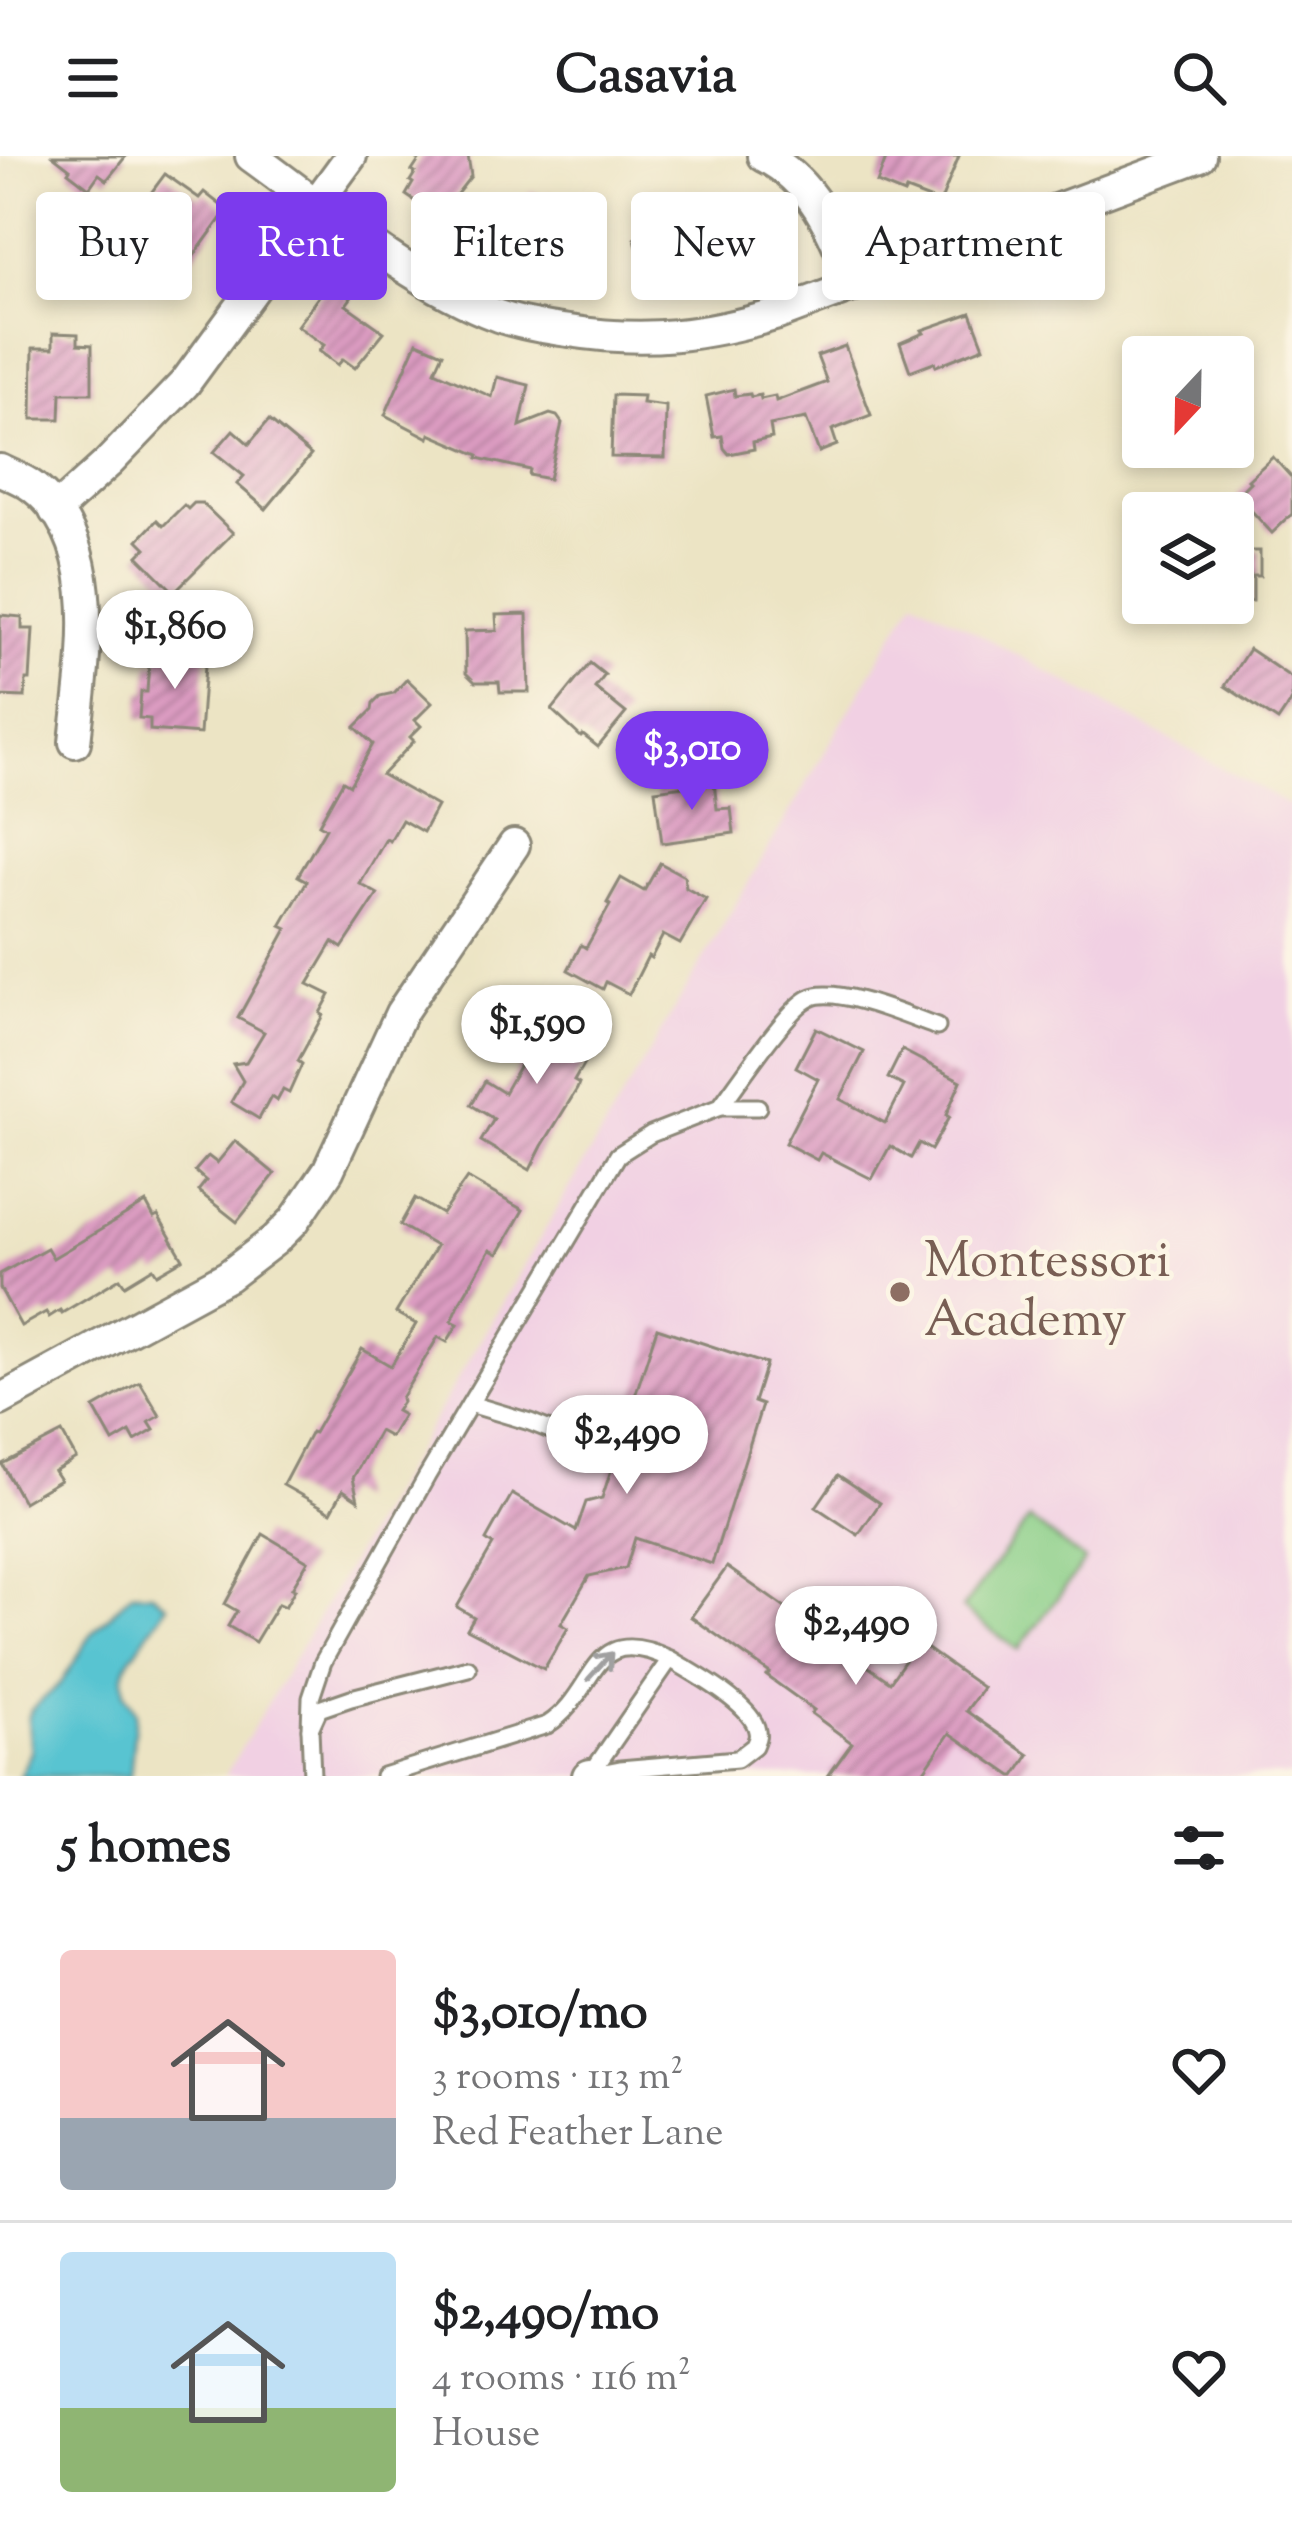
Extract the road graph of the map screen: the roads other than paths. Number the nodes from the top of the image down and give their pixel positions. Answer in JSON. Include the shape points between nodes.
{"nodes":[{"id":1,"x":251,"y":156,"type":"edge"},
{"id":2,"x":351,"y":156,"type":"edge"},
{"id":3,"x":763,"y":156,"type":"edge"},
{"id":4,"x":1200,"y":156,"type":"edge"},
{"id":5,"x":302,"y":192,"type":"edge"},
{"id":6,"x":325,"y":192,"type":"edge"},
{"id":7,"x":1104,"y":192,"type":"edge"},
{"id":8,"x":822,"y":215,"type":"edge"},
{"id":9,"x":387,"y":253,"type":"edge"},
{"id":10,"x":822,"y":298,"type":"edge"},
{"id":11,"x":246,"y":300,"type":"edge"},
{"id":12,"x":0,"y":470,"type":"edge"},
{"id":13,"x":55,"y":511,"type":"junction"},
{"id":14,"x":75,"y":742,"type":"dead end"},
{"id":15,"x":514,"y":845,"type":"dead end"},
{"id":16,"x":937,"y":1027,"type":"dead end"},
{"id":17,"x":720,"y":1107,"type":"junction"},
{"id":18,"x":758,"y":1107,"type":"dead end"},
{"id":19,"x":0,"y":1400,"type":"edge"},
{"id":20,"x":470,"y":1404,"type":"junction"},
{"id":21,"x":585,"y":1444,"type":"dead end"},
{"id":22,"x":670,"y":1659,"type":"junction"},
{"id":23,"x":468,"y":1668,"type":"dead end"},
{"id":24,"x":310,"y":1729,"type":"junction"},
{"id":25,"x":312,"y":1776,"type":"edge"},
{"id":26,"x":383,"y":1776,"type":"edge"},
{"id":27,"x":589,"y":1776,"type":"edge"}],
"edges":[{"from":1,"to":5,"type":"street"},
{"from":2,"to":6,"type":"street"},
{"from":3,"to":8,"type":"street","via":[[795,177]]},
{"from":4,"to":7,"type":"street"},
{"from":9,"to":10,"type":"street","via":[[497,315],[631,339],[753,322]]},
{"from":11,"to":13,"type":"street","via":[[185,383]]},
{"from":12,"to":13,"type":"street","via":[[33,487]]},
{"from":13,"to":14,"type":"street","via":[[84,591]]},
{"from":15,"to":19,"type":"street","via":[[400,1012],[328,1171],[294,1221],[228,1276]]},
{"from":16,"to":17,"type":"lane","via":[[859,1001],[812,996]]},
{"from":17,"to":18,"type":"lane"},
{"from":17,"to":20,"type":"lane","via":[[618,1155]]},
{"from":20,"to":21,"type":"lane"},
{"from":20,"to":24,"type":"lane","via":[[322,1662]]},
{"from":26,"to":22,"type":"lane","one_way":true,"via":[[547,1725],[616,1649],[639,1646]]},
{"from":22,"to":27,"type":"lane"},
{"from":22,"to":27,"type":"lane","via":[[748,1715],[754,1747],[736,1760]]},
{"from":23,"to":24,"type":"lane","via":[[325,1706]]},
{"from":24,"to":25,"type":"lane"}]}
